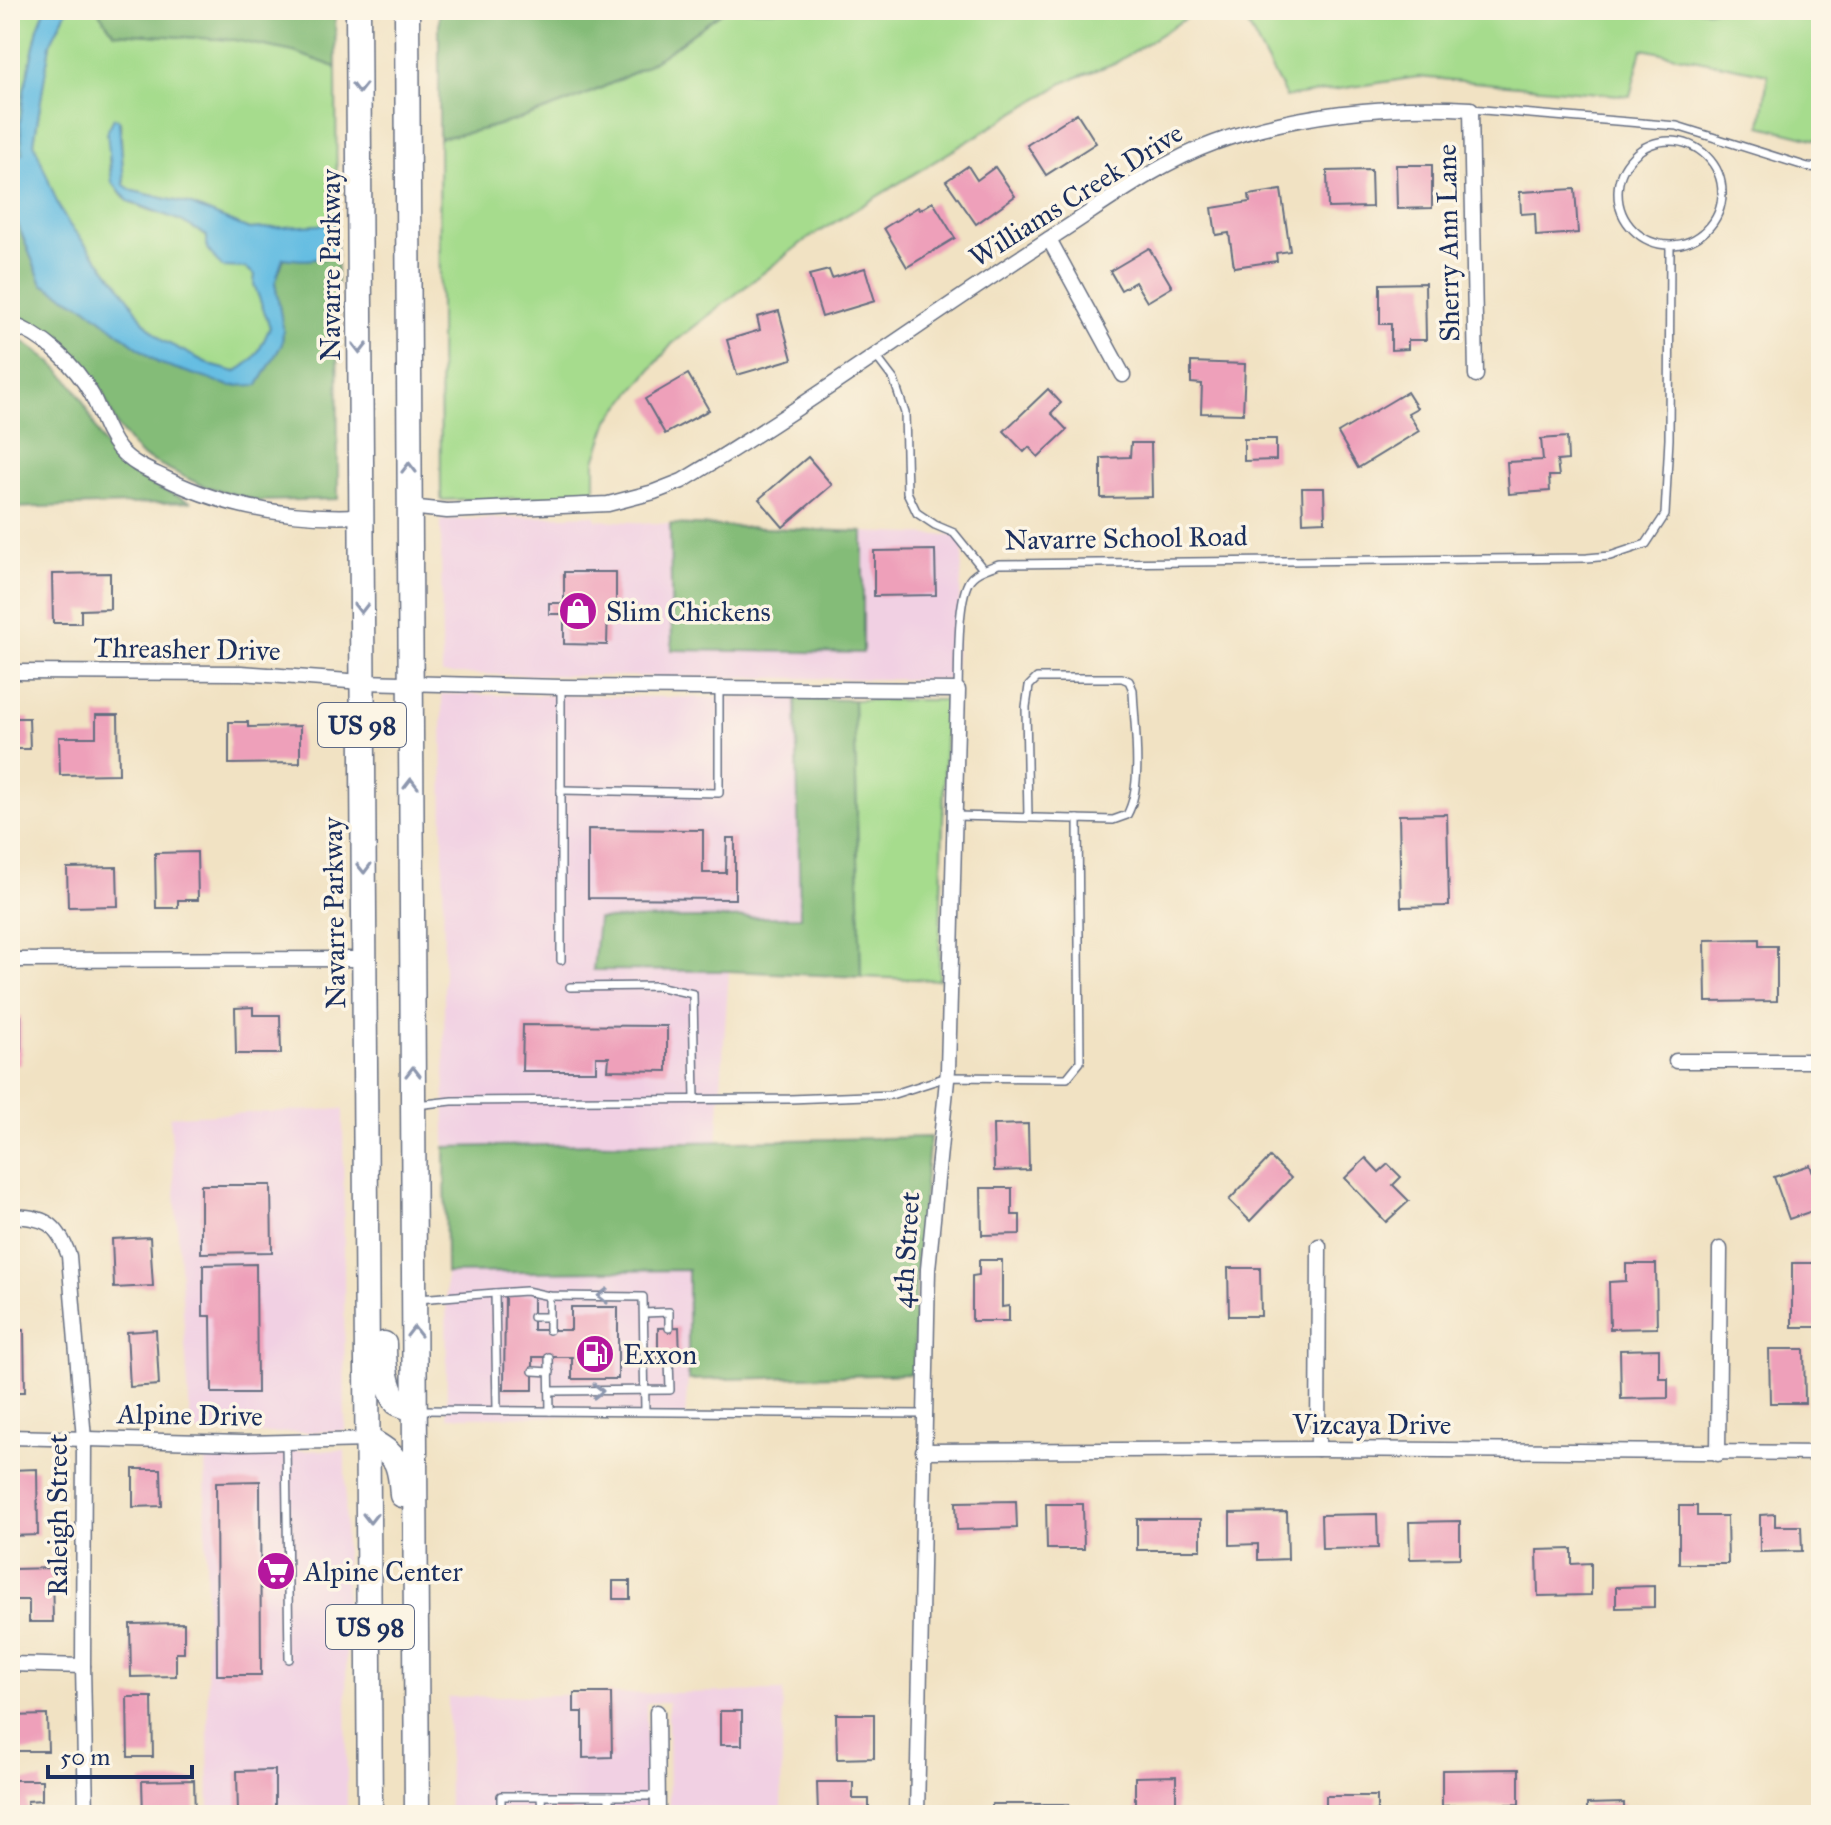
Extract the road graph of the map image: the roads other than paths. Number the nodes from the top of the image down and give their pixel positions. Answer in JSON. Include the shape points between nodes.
{"nodes":[{"id":1,"x":358,"y":10,"type":"edge"},
{"id":2,"x":407,"y":10,"type":"edge"},
{"id":3,"x":1471,"y":109,"type":"junction"},
{"id":4,"x":1677,"y":126,"type":"junction"},
{"id":5,"x":1674,"y":141,"type":"junction"},
{"id":6,"x":1821,"y":168,"type":"edge"},
{"id":7,"x":1049,"y":239,"type":"junction"},
{"id":8,"x":1670,"y":246,"type":"junction"},
{"id":9,"x":10,"y":324,"type":"edge"},
{"id":10,"x":875,"y":355,"type":"junction"},
{"id":11,"x":1123,"y":375,"type":"dead end"},
{"id":12,"x":1476,"y":375,"type":"dead end"},
{"id":13,"x":409,"y":507,"type":"junction"},
{"id":14,"x":361,"y":516,"type":"junction"},
{"id":15,"x":983,"y":569,"type":"junction"},
{"id":16,"x":10,"y":672,"type":"edge"},
{"id":17,"x":362,"y":682,"type":"junction"},
{"id":18,"x":410,"y":683,"type":"junction"},
{"id":19,"x":561,"y":687,"type":"junction"},
{"id":20,"x":719,"y":688,"type":"junction"},
{"id":21,"x":958,"y":690,"type":"junction"},
{"id":22,"x":561,"y":790,"type":"junction"},
{"id":23,"x":953,"y":816,"type":"junction"},
{"id":24,"x":1028,"y":818,"type":"junction"},
{"id":25,"x":1078,"y":819,"type":"junction"},
{"id":26,"x":365,"y":959,"type":"junction"},
{"id":27,"x":10,"y":960,"type":"edge"},
{"id":28,"x":561,"y":960,"type":"dead end"},
{"id":29,"x":570,"y":987,"type":"dead end"},
{"id":30,"x":1676,"y":1061,"type":"dead end"},
{"id":31,"x":1821,"y":1061,"type":"edge"},
{"id":32,"x":947,"y":1077,"type":"junction"},
{"id":33,"x":695,"y":1100,"type":"junction"},
{"id":34,"x":413,"y":1105,"type":"junction"},
{"id":35,"x":366,"y":1109,"type":"junction"},
{"id":36,"x":10,"y":1216,"type":"edge"},
{"id":37,"x":1319,"y":1246,"type":"dead end"},
{"id":38,"x":1720,"y":1249,"type":"dead end"},
{"id":39,"x":495,"y":1293,"type":"junction"},
{"id":40,"x":549,"y":1296,"type":"junction"},
{"id":41,"x":414,"y":1299,"type":"junction"},
{"id":42,"x":644,"y":1313,"type":"junction"},
{"id":43,"x":495,"y":1317,"type":"junction"},
{"id":44,"x":505,"y":1317,"type":"dead end"},
{"id":45,"x":533,"y":1317,"type":"dead end"},
{"id":46,"x":549,"y":1317,"type":"junction"},
{"id":47,"x":669,"y":1328,"type":"dead end"},
{"id":48,"x":549,"y":1330,"type":"dead end"},
{"id":49,"x":549,"y":1357,"type":"dead end"},
{"id":50,"x":669,"y":1359,"type":"dead end"},
{"id":51,"x":533,"y":1371,"type":"dead end"},
{"id":52,"x":550,"y":1372,"type":"junction"},
{"id":53,"x":645,"y":1390,"type":"junction"},
{"id":54,"x":550,"y":1391,"type":"junction"},
{"id":55,"x":415,"y":1410,"type":"junction"},
{"id":56,"x":497,"y":1410,"type":"junction"},
{"id":57,"x":550,"y":1411,"type":"junction"},
{"id":58,"x":645,"y":1411,"type":"junction"},
{"id":59,"x":924,"y":1414,"type":"junction"},
{"id":60,"x":10,"y":1437,"type":"edge"},
{"id":61,"x":84,"y":1439,"type":"junction"},
{"id":62,"x":369,"y":1440,"type":"junction"},
{"id":63,"x":286,"y":1442,"type":"junction"},
{"id":64,"x":1318,"y":1449,"type":"junction"},
{"id":65,"x":923,"y":1451,"type":"junction"},
{"id":66,"x":1821,"y":1453,"type":"edge"},
{"id":67,"x":1718,"y":1454,"type":"junction"},
{"id":68,"x":289,"y":1659,"type":"dead end"},
{"id":69,"x":10,"y":1664,"type":"edge"},
{"id":70,"x":83,"y":1666,"type":"junction"},
{"id":71,"x":657,"y":1712,"type":"dead end"},
{"id":72,"x":417,"y":1743,"type":"junction"},
{"id":73,"x":541,"y":1796,"type":"junction"},
{"id":74,"x":609,"y":1796,"type":"junction"},
{"id":75,"x":657,"y":1796,"type":"junction"},
{"id":76,"x":293,"y":1809,"type":"dead end"},
{"id":77,"x":370,"y":1812,"type":"edge"},
{"id":78,"x":86,"y":1815,"type":"edge"},
{"id":79,"x":417,"y":1815,"type":"edge"},
{"id":80,"x":501,"y":1815,"type":"edge"},
{"id":81,"x":542,"y":1815,"type":"edge"},
{"id":82,"x":609,"y":1815,"type":"edge"},
{"id":83,"x":658,"y":1815,"type":"edge"},
{"id":84,"x":917,"y":1815,"type":"edge"}],
"edges":[{"from":1,"to":14,"type":"highway","name":"Navarre Parkway","number":"US 98","one_way":true},
{"from":13,"to":2,"type":"highway","number":"US 98","one_way":true},
{"from":3,"to":4,"type":"lane","name":"Williams Creek Drive"},
{"from":3,"to":7,"type":"street","name":"Williams Creek Drive","via":[[1374,110],[1241,134],[1187,154]]},
{"from":3,"to":12,"type":"street","name":"Sherry Ann Lane"},
{"from":4,"to":5,"type":"lane"},
{"from":4,"to":6,"type":"lane","name":"Williams Creek Drive"},
{"from":5,"to":8,"type":"lane","via":[[1705,154],[1722,186],[1715,221],[1687,243]]},
{"from":5,"to":8,"type":"lane","via":[[1642,149],[1630,160],[1618,191],[1624,215],[1639,235]]},
{"from":7,"to":10,"type":"street","name":"Williams Creek Drive"},
{"from":7,"to":11,"type":"street"},
{"from":8,"to":15,"type":"lane","name":"Navarre School Road","via":[[1665,515],[1646,544],[1587,558],[999,564]]},
{"from":9,"to":14,"type":"street","via":[[37,337],[75,371],[107,430],[133,463],[197,494],[256,510]]},
{"from":10,"to":13,"type":"street","name":"Williams Creek Drive","via":[[714,462],[654,492],[608,504],[461,511]]},
{"from":10,"to":15,"type":"lane","via":[[894,380],[905,413],[907,492],[917,513],[954,533]]},
{"from":13,"to":18,"type":"highway","number":"US 98"},
{"from":14,"to":17,"type":"highway","name":"Navarre Parkway","number":"US 98","one_way":true},
{"from":15,"to":21,"type":"lane","name":"Navarre School Road","via":[[968,582],[962,604]]},
{"from":16,"to":17,"type":"street","name":"Threasher Drive","via":[[241,673]]},
{"from":17,"to":18,"type":"street"},
{"from":17,"to":26,"type":"highway","name":"Navarre Parkway","number":"US 98","one_way":true},
{"from":18,"to":19,"type":"street"},
{"from":34,"to":18,"type":"highway","number":"US 98","one_way":true},
{"from":19,"to":20,"type":"street"},
{"from":19,"to":22,"type":"lane"},
{"from":20,"to":21,"type":"street"},
{"from":20,"to":22,"type":"lane","via":[[719,793]]},
{"from":21,"to":23,"type":"street","name":"4th Street"},
{"from":22,"to":28,"type":"lane"},
{"from":23,"to":24,"type":"lane"},
{"from":23,"to":32,"type":"street","name":"4th Street"},
{"from":24,"to":25,"type":"lane"},
{"from":24,"to":25,"type":"lane","via":[[1026,707],[1032,680],[1122,678],[1133,690],[1133,804],[1127,815],[1113,820]]},
{"from":25,"to":32,"type":"lane","via":[[1080,1062],[1067,1078]]},
{"from":26,"to":27,"type":"street"},
{"from":26,"to":35,"type":"highway","name":"Navarre Parkway","number":"US 98"},
{"from":29,"to":33,"type":"lane","via":[[657,986],[693,994]]},
{"from":30,"to":31,"type":"street"},
{"from":32,"to":33,"type":"lane","via":[[891,1095]]},
{"from":32,"to":59,"type":"street","name":"4th Street","via":[[928,1269]]},
{"from":33,"to":34,"type":"lane"},
{"from":34,"to":41,"type":"highway","number":"US 98"},
{"from":35,"to":55,"type":"highway","via":[[382,1142],[384,1369],[397,1403]]},
{"from":35,"to":62,"type":"highway","name":"Navarre Parkway","number":"US 98"},
{"from":36,"to":61,"type":"street","name":"Raleigh Street","via":[[48,1222],[69,1256]]},
{"from":37,"to":64,"type":"street"},
{"from":38,"to":67,"type":"street"},
{"from":39,"to":40,"type":"lane"},
{"from":39,"to":41,"type":"lane"},
{"from":39,"to":43,"type":"lane"},
{"from":42,"to":40,"type":"lane","one_way":true,"via":[[643,1297]]},
{"from":40,"to":46,"type":"lane"},
{"from":55,"to":41,"type":"highway","number":"US 98","one_way":true},
{"from":42,"to":47,"type":"lane","via":[[669,1312]]},
{"from":42,"to":53,"type":"lane"},
{"from":43,"to":44,"type":"lane"},
{"from":43,"to":56,"type":"lane","via":[[500,1345]]},
{"from":45,"to":46,"type":"lane"},
{"from":46,"to":48,"type":"lane"},
{"from":49,"to":52,"type":"lane"},
{"from":50,"to":53,"type":"lane","via":[[670,1390]]},
{"from":51,"to":52,"type":"lane"},
{"from":52,"to":54,"type":"lane"},
{"from":54,"to":53,"type":"lane","one_way":true},
{"from":53,"to":58,"type":"lane"},
{"from":54,"to":57,"type":"lane"},
{"from":55,"to":56,"type":"lane"},
{"from":55,"to":72,"type":"highway","number":"US 98"},
{"from":56,"to":57,"type":"lane"},
{"from":57,"to":58,"type":"lane"},
{"from":58,"to":59,"type":"lane"},
{"from":59,"to":65,"type":"street","name":"4th Street"},
{"from":60,"to":61,"type":"street","name":"Alpine Drive"},
{"from":61,"to":63,"type":"street","name":"Alpine Drive"},
{"from":61,"to":70,"type":"street","name":"Raleigh Street"},
{"from":62,"to":63,"type":"street","name":"Alpine Drive"},
{"from":62,"to":72,"type":"highway","via":[[388,1450],[400,1466],[404,1717]]},
{"from":62,"to":77,"type":"highway","name":"Navarre Parkway","number":"US 98","one_way":true},
{"from":63,"to":68,"type":"lane"},
{"from":64,"to":65,"type":"street","name":"Vizcaya Drive"},
{"from":64,"to":67,"type":"street","name":"Vizcaya Drive"},
{"from":65,"to":84,"type":"street","name":"4th Street"},
{"from":66,"to":67,"type":"street","name":"Vizcaya Drive"},
{"from":69,"to":70,"type":"street"},
{"from":70,"to":78,"type":"street","name":"Raleigh Street"},
{"from":71,"to":75,"type":"street"},
{"from":72,"to":79,"type":"highway","number":"US 98"},
{"from":73,"to":74,"type":"lane"},
{"from":73,"to":80,"type":"lane","via":[[501,1796]]},
{"from":73,"to":81,"type":"lane"},
{"from":74,"to":75,"type":"lane"},
{"from":74,"to":82,"type":"lane"},
{"from":75,"to":83,"type":"street"},
{"from":76,"to":77,"type":"lane"}]}
